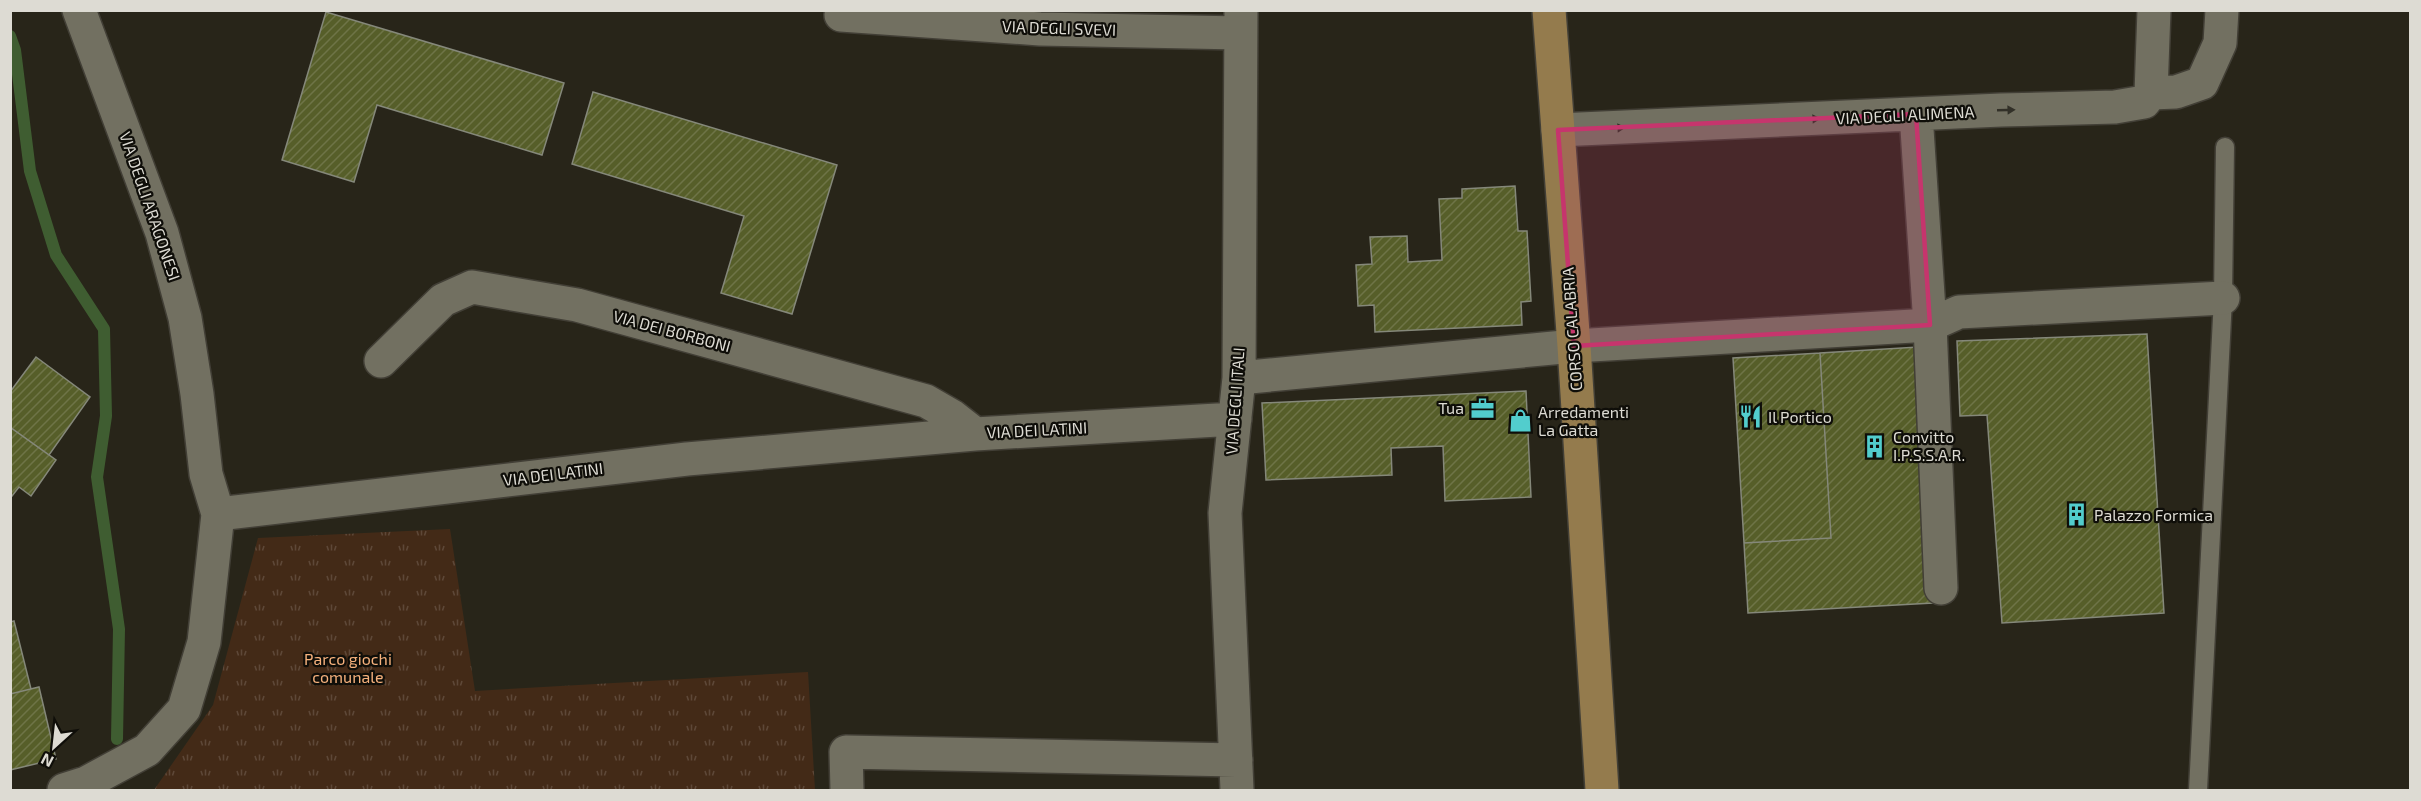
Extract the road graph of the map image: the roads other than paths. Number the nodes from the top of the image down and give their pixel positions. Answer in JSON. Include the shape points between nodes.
{"nodes":[{"id":1,"x":79,"y":10,"type":"edge"},
{"id":2,"x":1549,"y":10,"type":"edge"},
{"id":3,"x":2154,"y":10,"type":"edge"},
{"id":4,"x":2222,"y":10,"type":"edge"},
{"id":5,"x":841,"y":15,"type":"dead end"},
{"id":6,"x":1241,"y":22,"type":"edge"},
{"id":7,"x":2151,"y":93,"type":"junction"},
{"id":8,"x":1916,"y":114,"type":"junction"},
{"id":9,"x":1558,"y":130,"type":"junction"},
{"id":10,"x":2224,"y":147,"type":"dead end"},
{"id":11,"x":2223,"y":298,"type":"junction"},
{"id":12,"x":1930,"y":325,"type":"junction"},
{"id":13,"x":1574,"y":346,"type":"junction"},
{"id":14,"x":381,"y":361,"type":"dead end"},
{"id":15,"x":1239,"y":378,"type":"junction"},
{"id":16,"x":1235,"y":418,"type":"junction"},
{"id":17,"x":975,"y":434,"type":"junction"},
{"id":18,"x":218,"y":514,"type":"junction"},
{"id":19,"x":1941,"y":588,"type":"dead end"},
{"id":20,"x":1237,"y":775,"type":"edge"},
{"id":21,"x":64,"y":790,"type":"edge"},
{"id":22,"x":847,"y":790,"type":"edge"},
{"id":23,"x":1602,"y":790,"type":"edge"},
{"id":24,"x":2198,"y":790,"type":"edge"}],
"edges":[{"from":1,"to":18,"type":"street","name":"VIA DEGLI ARAGONESI","via":[[168,254],[185,318],[206,474]]},
{"from":2,"to":9,"type":"main road","name":"CORSO CALABRIA"},
{"from":3,"to":7,"type":"street"},
{"from":4,"to":7,"type":"street","name":"VIA DEGLI ALIMENA","via":[[2220,43],[2202,84],[2175,92]]},
{"from":5,"to":6,"type":"street","name":"VIA DEGLI SVEVI","via":[[1040,29]]},
{"from":6,"to":15,"type":"street","name":"VIA DEGLI ITALI"},
{"from":8,"to":7,"type":"street","name":"VIA DEGLI ALIMENA","one_way":true,"via":[[2115,107],[2144,102]]},
{"from":9,"to":8,"type":"street","name":"VIA DEGLI ALIMENA","one_way":true},
{"from":8,"to":12,"type":"street"},
{"from":9,"to":13,"type":"main road","name":"CORSO CALABRIA"},
{"from":10,"to":11,"type":"lane"},
{"from":11,"to":12,"type":"street","via":[[1959,312]]},
{"from":11,"to":24,"type":"lane"},
{"from":12,"to":13,"type":"street"},
{"from":12,"to":19,"type":"street"},
{"from":13,"to":15,"type":"street"},
{"from":13,"to":23,"type":"main road","name":"CORSO CALABRIA"},
{"from":14,"to":17,"type":"street","name":"VIA DEI BORBONI","via":[[443,300],[472,287],[577,304],[926,401]]},
{"from":15,"to":16,"type":"street","name":"VIA DEGLI ITALI"},
{"from":16,"to":17,"type":"street","name":"VIA DEI LATINI"},
{"from":16,"to":20,"type":"street","name":"VIA DEGLI ITALI","via":[[1225,513]]},
{"from":17,"to":18,"type":"street","name":"VIA DEI LATINI","via":[[687,459]]},
{"from":18,"to":21,"type":"street","via":[[204,642],[184,709],[147,750],[86,783]]},
{"from":20,"to":22,"type":"street","via":[[846,752]]}]}
